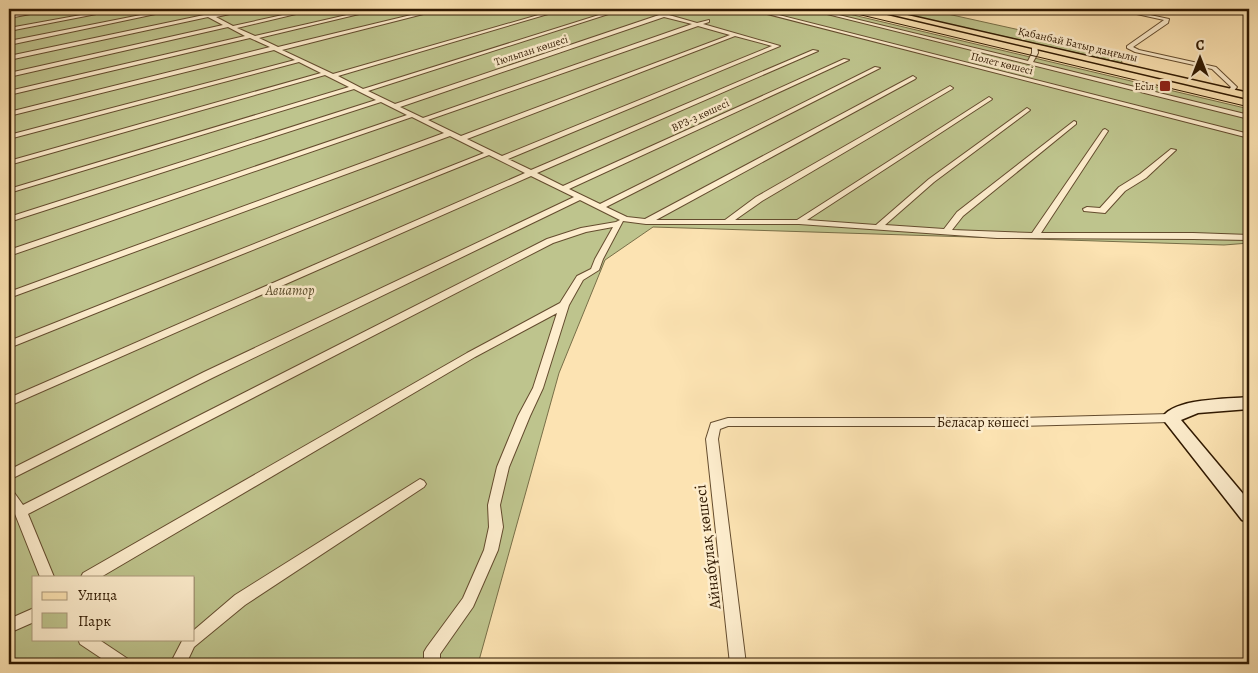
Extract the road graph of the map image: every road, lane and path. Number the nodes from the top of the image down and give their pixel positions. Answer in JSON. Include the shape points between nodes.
{"nodes":[{"id":1,"x":21,"y":9,"type":"edge"},
{"id":2,"x":55,"y":9,"type":"edge"},
{"id":3,"x":120,"y":9,"type":"edge"},
{"id":4,"x":177,"y":9,"type":"edge"},
{"id":5,"x":195,"y":9,"type":"edge"},
{"id":6,"x":251,"y":9,"type":"edge"},
{"id":7,"x":315,"y":9,"type":"edge"},
{"id":8,"x":378,"y":9,"type":"edge"},
{"id":9,"x":441,"y":9,"type":"edge"},
{"id":10,"x":563,"y":9,"type":"edge"},
{"id":11,"x":622,"y":9,"type":"edge"},
{"id":12,"x":641,"y":9,"type":"edge"},
{"id":13,"x":750,"y":9,"type":"edge"},
{"id":14,"x":809,"y":9,"type":"edge"},
{"id":15,"x":872,"y":9,"type":"edge"},
{"id":16,"x":1116,"y":9,"type":"edge"},
{"id":17,"x":674,"y":12,"type":"dead end"},
{"id":18,"x":9,"y":15,"type":"edge"},
{"id":19,"x":666,"y":15,"type":"junction"},
{"id":20,"x":210,"y":17,"type":"junction"},
{"id":21,"x":707,"y":21,"type":"dead end"},
{"id":22,"x":700,"y":24,"type":"junction"},
{"id":23,"x":231,"y":26,"type":"junction"},
{"id":24,"x":9,"y":30,"type":"edge"},
{"id":25,"x":736,"y":34,"type":"junction"},
{"id":26,"x":252,"y":37,"type":"junction"},
{"id":27,"x":9,"y":43,"type":"edge"},
{"id":28,"x":1035,"y":46,"type":"junction"},
{"id":29,"x":276,"y":48,"type":"junction"},
{"id":30,"x":815,"y":51,"type":"dead end"},
{"id":31,"x":9,"y":58,"type":"edge"},
{"id":32,"x":300,"y":60,"type":"junction"},
{"id":33,"x":846,"y":60,"type":"dead end"},
{"id":34,"x":1030,"y":62,"type":"junction"},
{"id":35,"x":877,"y":68,"type":"dead end"},
{"id":36,"x":1150,"y":73,"type":"junction"},
{"id":37,"x":330,"y":74,"type":"junction"},
{"id":38,"x":9,"y":75,"type":"edge"},
{"id":39,"x":913,"y":78,"type":"dead end"},
{"id":40,"x":354,"y":87,"type":"junction"},
{"id":41,"x":950,"y":88,"type":"dead end"},
{"id":42,"x":362,"y":91,"type":"junction"},
{"id":43,"x":1230,"y":92,"type":"junction"},
{"id":44,"x":9,"y":94,"type":"edge"},
{"id":45,"x":1249,"y":96,"type":"edge"},
{"id":46,"x":989,"y":99,"type":"dead end"},
{"id":47,"x":382,"y":100,"type":"junction"},
{"id":48,"x":1249,"y":100,"type":"edge"},
{"id":49,"x":394,"y":106,"type":"junction"},
{"id":50,"x":1027,"y":110,"type":"dead end"},
{"id":51,"x":9,"y":114,"type":"edge"},
{"id":52,"x":412,"y":115,"type":"junction"},
{"id":53,"x":1249,"y":117,"type":"edge"},
{"id":54,"x":423,"y":120,"type":"junction"},
{"id":55,"x":1074,"y":123,"type":"dead end"},
{"id":56,"x":1105,"y":131,"type":"dead end"},
{"id":57,"x":449,"y":134,"type":"junction"},
{"id":58,"x":1249,"y":136,"type":"edge"},
{"id":59,"x":9,"y":137,"type":"edge"},
{"id":60,"x":462,"y":139,"type":"junction"},
{"id":61,"x":1173,"y":150,"type":"dead end"},
{"id":62,"x":488,"y":153,"type":"junction"},
{"id":63,"x":502,"y":160,"type":"junction"},
{"id":64,"x":9,"y":162,"type":"edge"},
{"id":65,"x":531,"y":174,"type":"junction"},
{"id":66,"x":562,"y":189,"type":"junction"},
{"id":67,"x":9,"y":191,"type":"edge"},
{"id":68,"x":579,"y":198,"type":"junction"},
{"id":69,"x":600,"y":207,"type":"junction"},
{"id":70,"x":1087,"y":209,"type":"dead end"},
{"id":71,"x":9,"y":220,"type":"edge"},
{"id":72,"x":728,"y":221,"type":"junction"},
{"id":73,"x":621,"y":222,"type":"junction"},
{"id":74,"x":646,"y":222,"type":"junction"},
{"id":75,"x":799,"y":222,"type":"junction"},
{"id":76,"x":878,"y":227,"type":"junction"},
{"id":77,"x":946,"y":230,"type":"junction"},
{"id":78,"x":1034,"y":235,"type":"junction"},
{"id":79,"x":1249,"y":238,"type":"edge"},
{"id":80,"x":9,"y":253,"type":"edge"},
{"id":81,"x":9,"y":295,"type":"edge"},
{"id":82,"x":564,"y":305,"type":"junction"},
{"id":83,"x":9,"y":345,"type":"edge"},
{"id":84,"x":9,"y":402,"type":"edge"},
{"id":85,"x":1249,"y":403,"type":"edge"},
{"id":86,"x":1170,"y":418,"type":"junction"},
{"id":87,"x":715,"y":426,"type":"joint"},
{"id":88,"x":9,"y":475,"type":"edge"},
{"id":89,"x":420,"y":484,"type":"dead end"},
{"id":90,"x":9,"y":495,"type":"edge"},
{"id":91,"x":21,"y":512,"type":"junction"},
{"id":92,"x":1249,"y":514,"type":"edge"},
{"id":93,"x":47,"y":576,"type":"edge"},
{"id":94,"x":90,"y":576,"type":"edge"},
{"id":95,"x":32,"y":616,"type":"edge"},
{"id":96,"x":9,"y":626,"type":"edge"},
{"id":97,"x":195,"y":637,"type":"edge"},
{"id":98,"x":87,"y":640,"type":"edge"},
{"id":99,"x":192,"y":640,"type":"edge"},
{"id":100,"x":123,"y":664,"type":"edge"},
{"id":101,"x":178,"y":664,"type":"edge"},
{"id":102,"x":432,"y":664,"type":"edge"},
{"id":103,"x":738,"y":664,"type":"edge"}],
"edges":[{"from":1,"to":18,"type":"street"},
{"from":2,"to":18,"type":"street"},
{"from":3,"to":24,"type":"street"},
{"from":4,"to":27,"type":"street"},
{"from":5,"to":20,"type":"street"},
{"from":6,"to":20,"type":"street"},
{"from":7,"to":23,"type":"street"},
{"from":8,"to":26,"type":"street"},
{"from":9,"to":29,"type":"street"},
{"from":10,"to":37,"type":"street"},
{"from":11,"to":42,"type":"street"},
{"from":12,"to":19,"type":"street"},
{"from":13,"to":58,"type":"street","name":"Полет көшесі"},
{"from":14,"to":34,"type":"street"},
{"from":15,"to":28,"type":"main road","name":"Қабанбай Батыр даңғылы"},
{"from":16,"to":43,"type":"street","via":[[1167,16],[1166,22],[1129,47],[1214,68],[1234,88]]},
{"from":17,"to":19,"type":"street","name":"Тюльпан көшесі"},
{"from":19,"to":22,"type":"street"},
{"from":19,"to":49,"type":"street","name":"Тюльпан көшесі"},
{"from":20,"to":23,"type":"street"},
{"from":20,"to":31,"type":"street"},
{"from":21,"to":22,"type":"street"},
{"from":22,"to":25,"type":"street"},
{"from":22,"to":54,"type":"street"},
{"from":23,"to":26,"type":"street"},
{"from":23,"to":38,"type":"street"},
{"from":25,"to":60,"type":"street"},
{"from":25,"to":63,"type":"street","via":[[777,46]]},
{"from":26,"to":29,"type":"street"},
{"from":26,"to":44,"type":"street"},
{"from":28,"to":34,"type":"street"},
{"from":28,"to":36,"type":"main road","name":"Қабанбай Батыр даңғылы"},
{"from":29,"to":32,"type":"street"},
{"from":29,"to":51,"type":"street"},
{"from":30,"to":65,"type":"street"},
{"from":32,"to":37,"type":"street"},
{"from":32,"to":59,"type":"street"},
{"from":33,"to":66,"type":"street","name":"ВРЗ-3 көшесі"},
{"from":34,"to":53,"type":"street"},
{"from":35,"to":69,"type":"street"},
{"from":36,"to":43,"type":"main road","name":"Қабанбай Батыр даңғылы"},
{"from":36,"to":48,"type":"main road"},
{"from":37,"to":40,"type":"street"},
{"from":37,"to":64,"type":"street"},
{"from":39,"to":74,"type":"street"},
{"from":40,"to":42,"type":"street"},
{"from":40,"to":67,"type":"street"},
{"from":41,"to":72,"type":"street","via":[[759,199]]},
{"from":42,"to":47,"type":"street"},
{"from":43,"to":45,"type":"main road","name":"Қабанбай Батыр даңғылы"},
{"from":46,"to":75,"type":"street"},
{"from":47,"to":49,"type":"street"},
{"from":47,"to":71,"type":"street"},
{"from":49,"to":52,"type":"street"},
{"from":50,"to":76,"type":"street","via":[[919,190]]},
{"from":52,"to":54,"type":"street"},
{"from":52,"to":80,"type":"street"},
{"from":54,"to":57,"type":"street"},
{"from":55,"to":77,"type":"street","via":[[960,214]]},
{"from":56,"to":78,"type":"street"},
{"from":57,"to":60,"type":"street"},
{"from":57,"to":81,"type":"street"},
{"from":60,"to":62,"type":"street"},
{"from":61,"to":70,"type":"street","via":[[1122,189],[1102,211]]},
{"from":62,"to":63,"type":"street"},
{"from":62,"to":83,"type":"street"},
{"from":63,"to":65,"type":"street"},
{"from":65,"to":66,"type":"street"},
{"from":65,"to":84,"type":"street"},
{"from":66,"to":68,"type":"street"},
{"from":68,"to":69,"type":"street"},
{"from":68,"to":88,"type":"street"},
{"from":69,"to":73,"type":"street"},
{"from":72,"to":74,"type":"street"},
{"from":72,"to":75,"type":"street"},
{"from":73,"to":74,"type":"street"},
{"from":73,"to":82,"type":"street","via":[[595,270],[580,278]]},
{"from":73,"to":91,"type":"street","via":[[550,241]]},
{"from":75,"to":76,"type":"street"},
{"from":76,"to":77,"type":"street"},
{"from":77,"to":78,"type":"street"},
{"from":78,"to":79,"type":"street"},
{"from":82,"to":94,"type":"street","via":[[471,355]]},
{"from":82,"to":102,"type":"street","via":[[538,388],[503,467],[494,505],[496,526],[490,550],[468,602],[432,652]]},
{"from":85,"to":86,"type":"street","name":"Беласар көшесі","via":[[1192,408]]},
{"from":86,"to":87,"type":"street","name":"Беласар көшесі","via":[[1019,422],[728,422]]},
{"from":86,"to":92,"type":"street"},
{"from":87,"to":103,"type":"street","name":"Айнабұлақ көшесі","via":[[712,438]]},
{"from":89,"to":97,"type":"street","via":[[240,600]]},
{"from":90,"to":91,"type":"street"},
{"from":91,"to":93,"type":"street"},
{"from":95,"to":96,"type":"street"},
{"from":98,"to":100,"type":"street"},
{"from":99,"to":101,"type":"street"}]}
